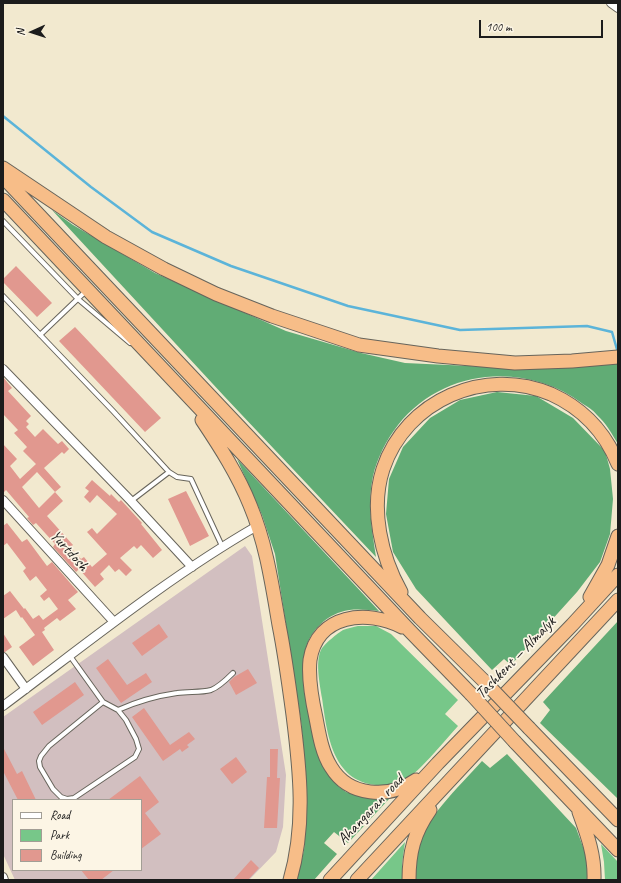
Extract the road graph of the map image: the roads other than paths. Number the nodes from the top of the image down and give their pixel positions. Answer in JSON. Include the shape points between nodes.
{"nodes":[{"id":1,"x":611,"y":3,"type":"edge"},
{"id":2,"x":618,"y":8,"type":"edge"},
{"id":3,"x":3,"y":168,"type":"edge"},
{"id":4,"x":3,"y":177,"type":"edge"},
{"id":5,"x":3,"y":200,"type":"edge"},
{"id":6,"x":3,"y":221,"type":"edge"},
{"id":7,"x":88,"y":290,"type":"junction"},
{"id":8,"x":3,"y":296,"type":"edge"},
{"id":9,"x":78,"y":299,"type":"junction"},
{"id":10,"x":40,"y":335,"type":"junction"},
{"id":11,"x":618,"y":357,"type":"edge"},
{"id":12,"x":3,"y":368,"type":"edge"},
{"id":13,"x":167,"y":374,"type":"junction"},
{"id":14,"x":618,"y":464,"type":"edge"},
{"id":15,"x":169,"y":472,"type":"junction"},
{"id":16,"x":3,"y":500,"type":"edge"},
{"id":17,"x":131,"y":501,"type":"junction"},
{"id":18,"x":257,"y":526,"type":"junction"},
{"id":19,"x":618,"y":536,"type":"edge"},
{"id":20,"x":222,"y":546,"type":"junction"},
{"id":21,"x":192,"y":567,"type":"junction"},
{"id":22,"x":618,"y":575,"type":"edge"},
{"id":23,"x":618,"y":600,"type":"edge"},
{"id":24,"x":618,"y":611,"type":"edge"},
{"id":25,"x":420,"y":618,"type":"junction"},
{"id":26,"x":114,"y":622,"type":"junction"},
{"id":27,"x":572,"y":625,"type":"junction"},
{"id":28,"x":409,"y":630,"type":"junction"},
{"id":29,"x":583,"y":637,"type":"junction"},
{"id":30,"x":70,"y":656,"type":"junction"},
{"id":31,"x":3,"y":657,"type":"edge"},
{"id":32,"x":233,"y":673,"type":"dead end"},
{"id":33,"x":26,"y":689,"type":"junction"},
{"id":34,"x":103,"y":702,"type":"junction"},
{"id":35,"x":3,"y":706,"type":"edge"},
{"id":36,"x":118,"y":710,"type":"junction"},
{"id":37,"x":438,"y":763,"type":"junction"},
{"id":38,"x":452,"y":777,"type":"junction"},
{"id":39,"x":592,"y":793,"type":"junction"},
{"id":40,"x":576,"y":806,"type":"junction"},
{"id":41,"x":618,"y":811,"type":"edge"},
{"id":42,"x":618,"y":820,"type":"edge"},
{"id":43,"x":618,"y":850,"type":"edge"},
{"id":44,"x":290,"y":880,"type":"edge"},
{"id":45,"x":330,"y":880,"type":"edge"},
{"id":46,"x":357,"y":880,"type":"edge"},
{"id":47,"x":409,"y":880,"type":"edge"},
{"id":48,"x":594,"y":880,"type":"edge"}],
"edges":[{"from":1,"to":2,"type":"street"},
{"from":3,"to":11,"type":"highway","via":[[106,237],[164,269],[216,294],[272,316],[359,345],[514,363]]},
{"from":4,"to":25,"type":"highway"},
{"from":5,"to":7,"type":"highway"},
{"from":6,"to":9,"type":"lane"},
{"from":7,"to":9,"type":"lane"},
{"from":7,"to":13,"type":"highway"},
{"from":8,"to":10,"type":"lane"},
{"from":9,"to":10,"type":"lane"},
{"from":9,"to":13,"type":"lane"},
{"from":10,"to":15,"type":"lane"},
{"from":12,"to":17,"type":"street"},
{"from":13,"to":18,"type":"highway","via":[[200,417],[230,464]]},
{"from":13,"to":28,"type":"highway"},
{"from":14,"to":25,"type":"highway","via":[[603,435],[591,421],[562,399],[532,388],[504,384],[484,385],[447,396],[430,406],[414,419],[390,452],[383,469],[378,508],[382,546],[388,563],[404,596]]},
{"from":15,"to":17,"type":"lane"},
{"from":15,"to":20,"type":"lane","via":[[177,477],[191,479]]},
{"from":16,"to":26,"type":"street","name":"Yurtdosh"},
{"from":17,"to":21,"type":"street"},
{"from":18,"to":20,"type":"street"},
{"from":18,"to":44,"type":"highway","via":[[265,549],[283,646],[299,763],[300,823]]},
{"from":19,"to":27,"type":"highway","via":[[608,565]]},
{"from":20,"to":21,"type":"street"},
{"from":21,"to":26,"type":"street"},
{"from":22,"to":27,"type":"highway","name":"Tashkent — Almalyk"},
{"from":23,"to":29,"type":"highway"},
{"from":24,"to":29,"type":"highway"},
{"from":25,"to":39,"type":"highway","bridge":true},
{"from":26,"to":30,"type":"street"},
{"from":27,"to":37,"type":"highway","name":"Tashkent — Almalyk"},
{"from":28,"to":37,"type":"highway","via":[[390,621],[360,617],[342,620],[325,630],[310,659],[310,680],[316,721],[331,766],[343,782],[356,788],[379,793],[406,787]]},
{"from":28,"to":40,"type":"highway","bridge":true},
{"from":29,"to":38,"type":"highway"},
{"from":30,"to":33,"type":"street"},
{"from":30,"to":34,"type":"lane"},
{"from":31,"to":33,"type":"street"},
{"from":32,"to":36,"type":"lane","via":[[212,690],[178,692],[147,698]]},
{"from":33,"to":35,"type":"street"},
{"from":34,"to":36,"type":"lane"},
{"from":34,"to":36,"type":"lane","via":[[49,746],[41,756],[40,767],[61,797],[74,798],[135,757],[139,749],[136,739]]},
{"from":37,"to":45,"type":"highway","name":"Ahangaran road"},
{"from":38,"to":46,"type":"highway"},
{"from":38,"to":47,"type":"highway","via":[[418,828],[410,854]]},
{"from":39,"to":41,"type":"highway"},
{"from":39,"to":42,"type":"highway"},
{"from":40,"to":43,"type":"highway"},
{"from":40,"to":48,"type":"highway","via":[[592,849]]}]}
